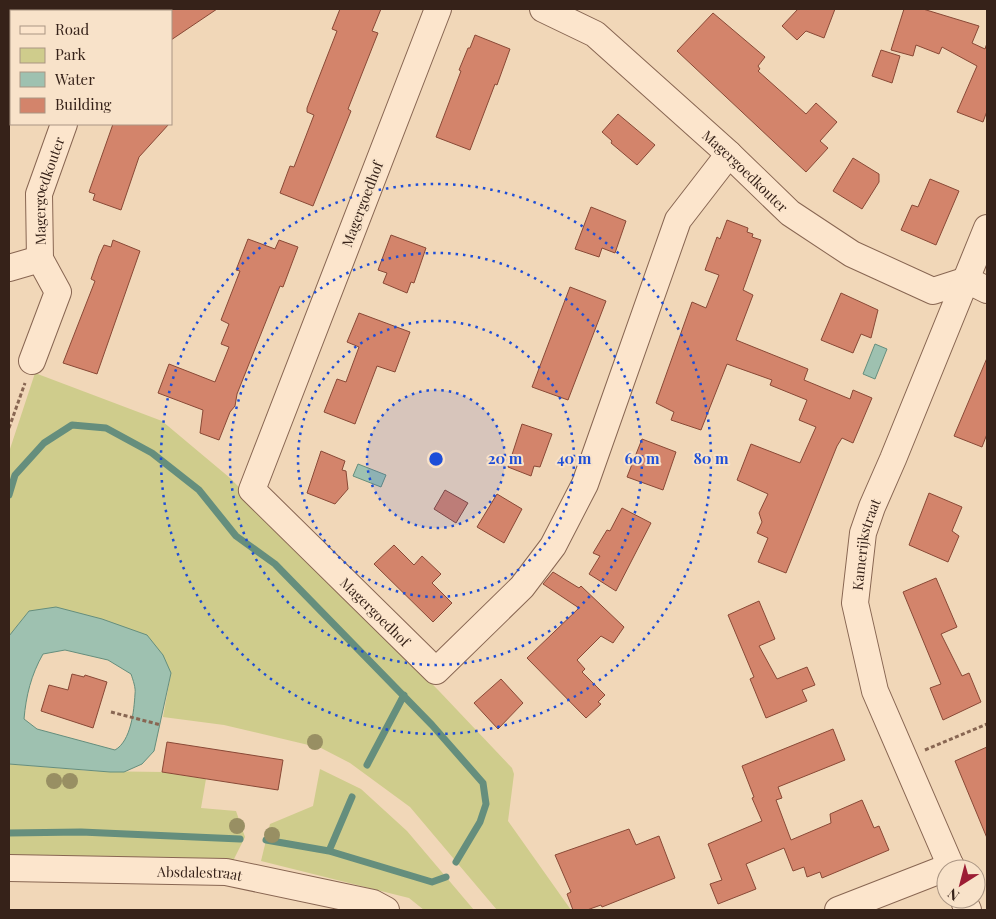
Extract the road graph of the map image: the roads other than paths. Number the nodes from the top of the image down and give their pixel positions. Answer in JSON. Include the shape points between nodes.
{"nodes":[{"id":1,"x":438,"y":9,"type":"edge"},
{"id":2,"x":543,"y":9,"type":"edge"},
{"id":3,"x":64,"y":125,"type":"edge"},
{"id":4,"x":729,"y":154,"type":"junction"},
{"id":5,"x":987,"y":228,"type":"edge"},
{"id":6,"x":40,"y":259,"type":"junction"},
{"id":7,"x":9,"y":268,"type":"edge"},
{"id":8,"x":977,"y":285,"type":"edge"},
{"id":9,"x":32,"y":361,"type":"road end"},
{"id":10,"x":947,"y":859,"type":"edge"},
{"id":11,"x":9,"y":868,"type":"edge"},
{"id":12,"x":936,"y":874,"type":"edge"},
{"id":13,"x":386,"y":910,"type":"edge"},
{"id":14,"x":838,"y":910,"type":"edge"}],
"edges":[{"from":1,"to":4,"type":"street","name":"Magergoedhof","via":[[252,490],[436,671],[522,587],[553,546],[585,484],[678,220]]},
{"from":2,"to":4,"type":"street","name":"Magergoedkouter","via":[[595,34]]},
{"from":3,"to":6,"type":"street","name":"Magergoedkouter","via":[[39,194]]},
{"from":4,"to":8,"type":"street","name":"Magergoedkouter","via":[[790,213],[852,254],[932,291]]},
{"from":5,"to":8,"type":"street","name":"Kamerijkstraat"},
{"from":6,"to":7,"type":"street","name":"Magergoedkouter"},
{"from":6,"to":9,"type":"street","name":"Magergoedkouter","via":[[58,292]]},
{"from":8,"to":10,"type":"street","name":"Kamerijkstraat","via":[[872,506],[863,533],[855,603],[875,691]]},
{"from":11,"to":13,"type":"street","name":"Absdalestraat","via":[[226,872],[373,903]]},
{"from":12,"to":14,"type":"street","name":"Kamerijkstraat"}]}
